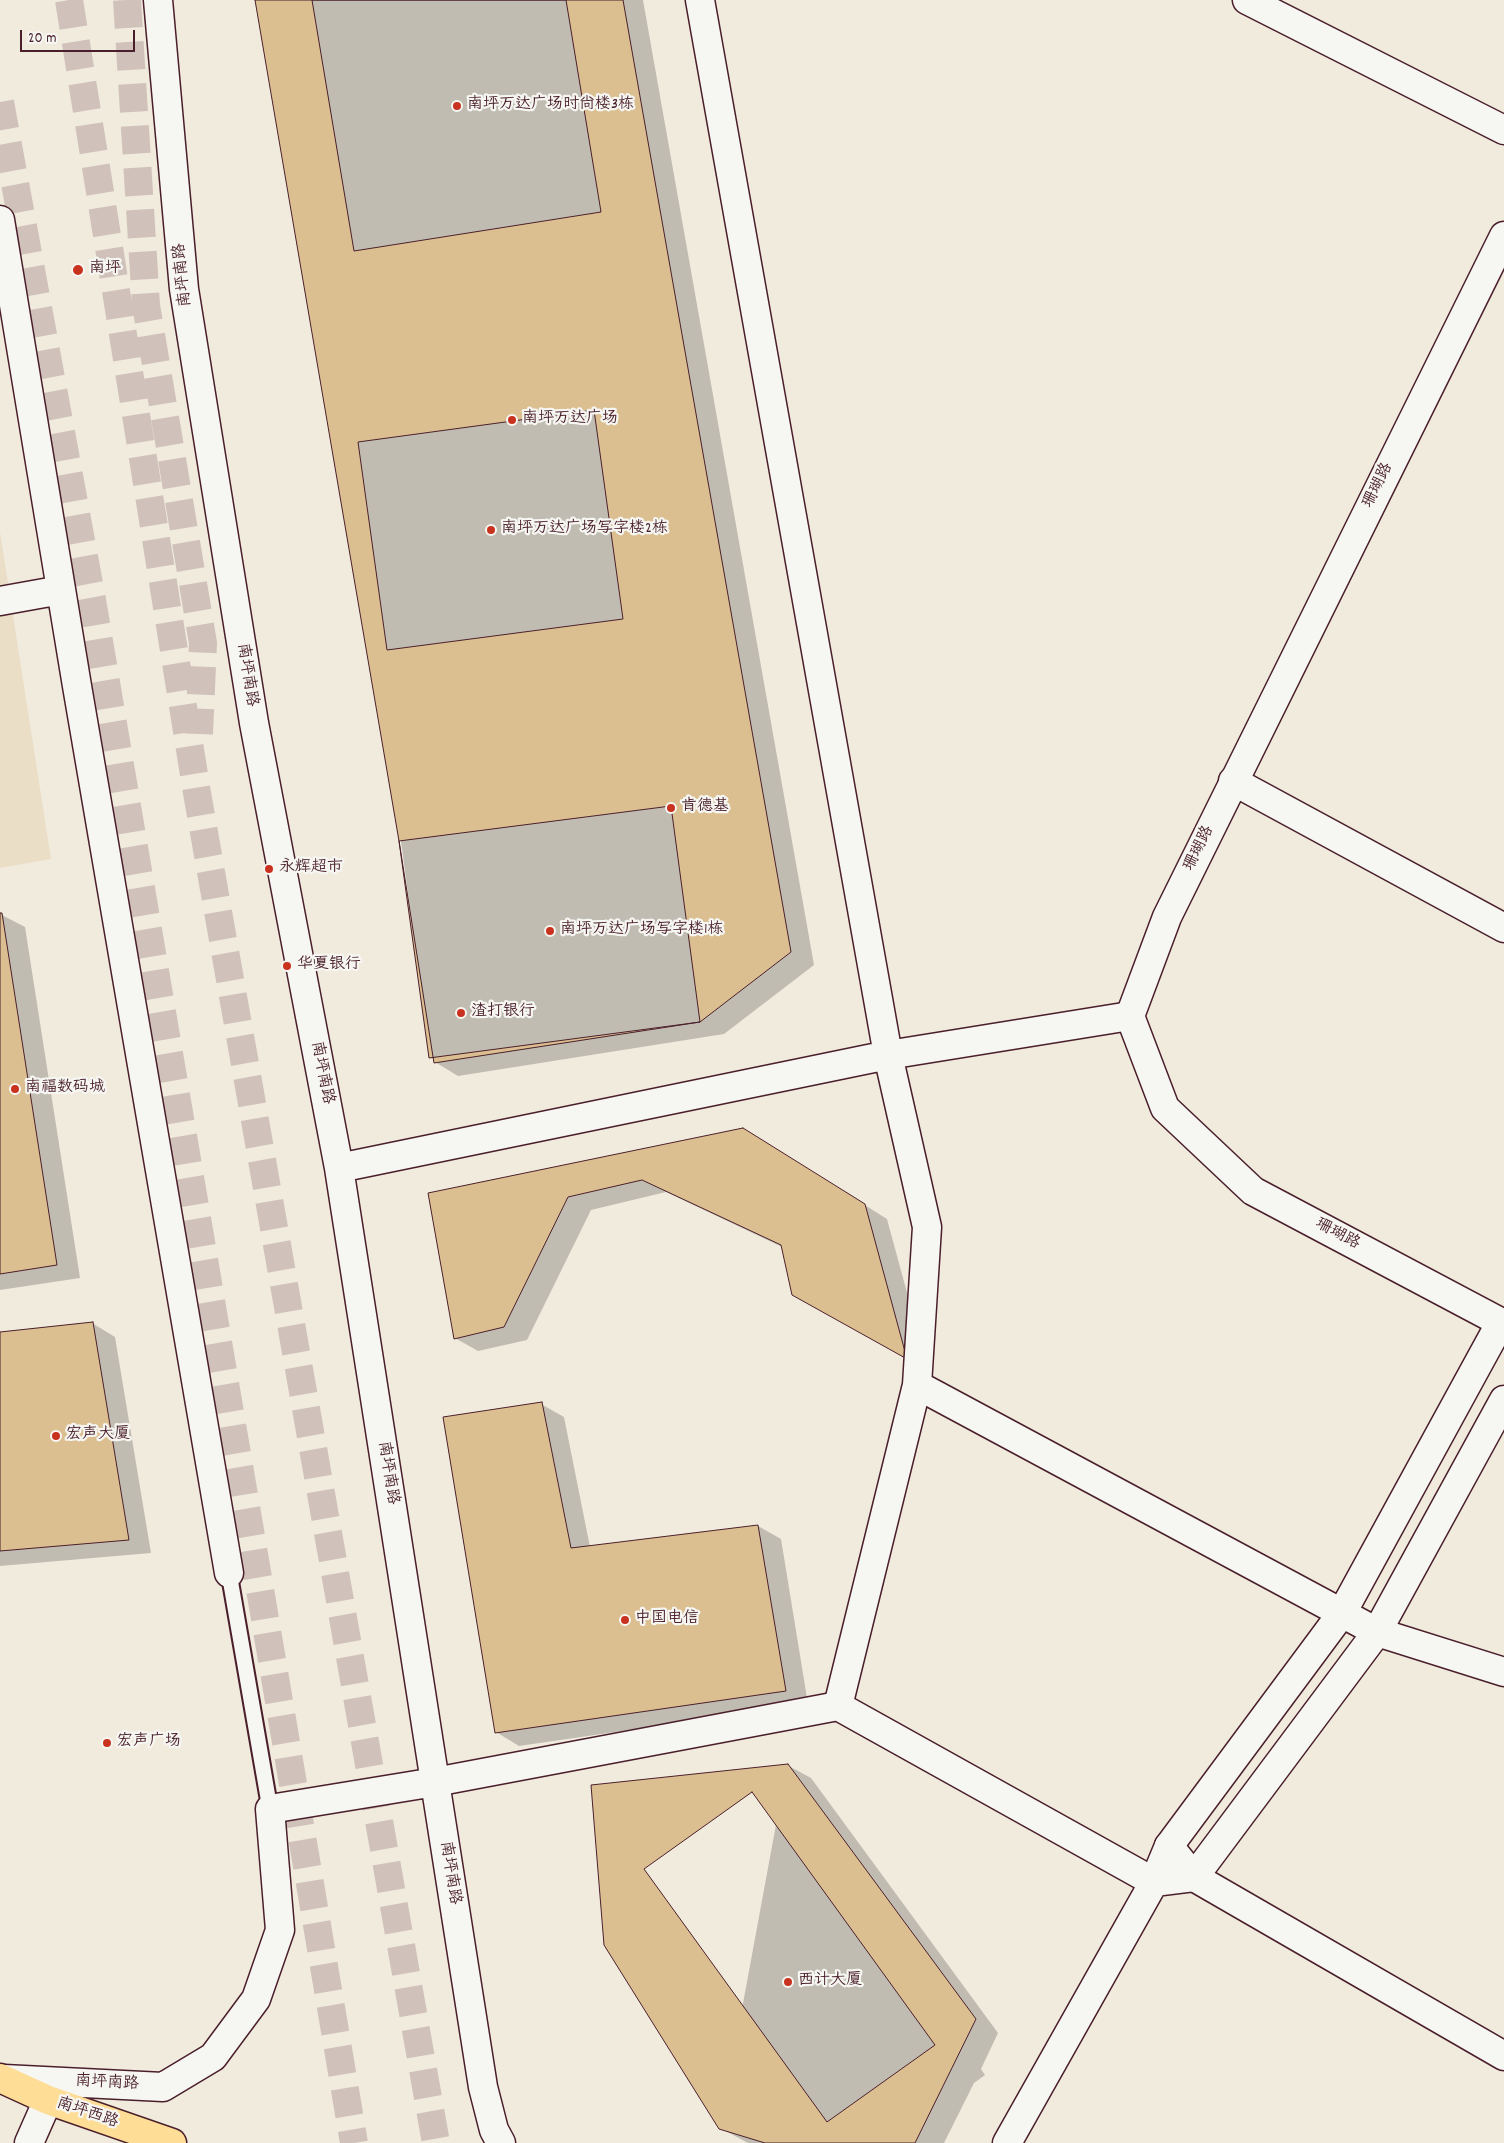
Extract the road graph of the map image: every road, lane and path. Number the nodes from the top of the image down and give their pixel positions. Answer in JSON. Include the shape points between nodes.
{"nodes":[{"id":1,"x":158,"y":0,"type":"edge"},
{"id":2,"x":700,"y":0,"type":"edge"},
{"id":3,"x":1246,"y":0,"type":"edge"},
{"id":4,"x":1504,"y":130,"type":"edge"},
{"id":5,"x":0,"y":220,"type":"edge"},
{"id":6,"x":1504,"y":236,"type":"edge"},
{"id":7,"x":61,"y":590,"type":"junction"},
{"id":8,"x":0,"y":602,"type":"edge"},
{"id":9,"x":1233,"y":781,"type":"junction"},
{"id":10,"x":1504,"y":928,"type":"edge"},
{"id":11,"x":1130,"y":1016,"type":"junction"},
{"id":12,"x":888,"y":1055,"type":"junction"},
{"id":13,"x":339,"y":1168,"type":"junction"},
{"id":14,"x":1502,"y":1323,"type":"edge"},
{"id":15,"x":917,"y":1385,"type":"junction"},
{"id":16,"x":1504,"y":1400,"type":"edge"},
{"id":17,"x":229,"y":1573,"type":"joint"},
{"id":18,"x":1342,"y":1613,"type":"junction"},
{"id":19,"x":1378,"y":1632,"type":"junction"},
{"id":20,"x":1504,"y":1672,"type":"edge"},
{"id":21,"x":838,"y":1706,"type":"junction"},
{"id":22,"x":435,"y":1782,"type":"junction"},
{"id":23,"x":270,"y":1809,"type":"junction"},
{"id":24,"x":1169,"y":1846,"type":"junction"},
{"id":25,"x":1194,"y":1876,"type":"junction"},
{"id":26,"x":1154,"y":1882,"type":"junction"},
{"id":27,"x":1504,"y":2056,"type":"edge"},
{"id":28,"x":2,"y":2078,"type":"edge"},
{"id":29,"x":48,"y":2100,"type":"junction"},
{"id":30,"x":29,"y":2143,"type":"edge"},
{"id":31,"x":132,"y":2143,"type":"edge"},
{"id":32,"x":172,"y":2143,"type":"edge"},
{"id":33,"x":501,"y":2143,"type":"edge"},
{"id":34,"x":1007,"y":2143,"type":"edge"}],
"edges":[{"from":1,"to":13,"type":"street","name":"南坪南路","via":[[184,289],[254,723]]},
{"from":2,"to":12,"type":"street"},
{"from":3,"to":4,"type":"street"},
{"from":5,"to":7,"type":"street","name":"南坪南路"},
{"from":6,"to":9,"type":"street","name":"珊瑚路"},
{"from":7,"to":8,"type":"street"},
{"from":7,"to":17,"type":"street","name":"南坪南路"},
{"from":9,"to":10,"type":"street"},
{"from":9,"to":11,"type":"street","name":"珊瑚路","via":[[1167,917]]},
{"from":11,"to":12,"type":"street"},
{"from":11,"to":14,"type":"street","name":"珊瑚路","via":[[1165,1108],[1254,1191]]},
{"from":12,"to":13,"type":"street"},
{"from":12,"to":15,"type":"street","via":[[927,1227]]},
{"from":13,"to":22,"type":"street","name":"南坪南路"},
{"from":14,"to":18,"type":"street"},
{"from":15,"to":18,"type":"street"},
{"from":15,"to":21,"type":"street"},
{"from":16,"to":19,"type":"street"},
{"from":17,"to":23,"type":"lane","name":"南坪南路"},
{"from":18,"to":19,"type":"street"},
{"from":18,"to":24,"type":"street"},
{"from":19,"to":20,"type":"street"},
{"from":19,"to":25,"type":"street"},
{"from":21,"to":22,"type":"street"},
{"from":21,"to":26,"type":"street"},
{"from":22,"to":23,"type":"street"},
{"from":22,"to":33,"type":"street","name":"南坪南路","via":[[483,2087],[494,2130]]},
{"from":23,"to":28,"type":"street","name":"南坪南路","via":[[280,1930],[256,1999],[213,2057],[163,2087]]},
{"from":24,"to":25,"type":"street"},
{"from":24,"to":26,"type":"street"},
{"from":25,"to":26,"type":"street"},
{"from":25,"to":27,"type":"street"},
{"from":26,"to":34,"type":"street"},
{"from":28,"to":29,"type":"main road","name":"南坪西路"},
{"from":29,"to":30,"type":"street"},
{"from":29,"to":31,"type":"main road"},
{"from":29,"to":32,"type":"main road","name":"南坪西路"}]}
